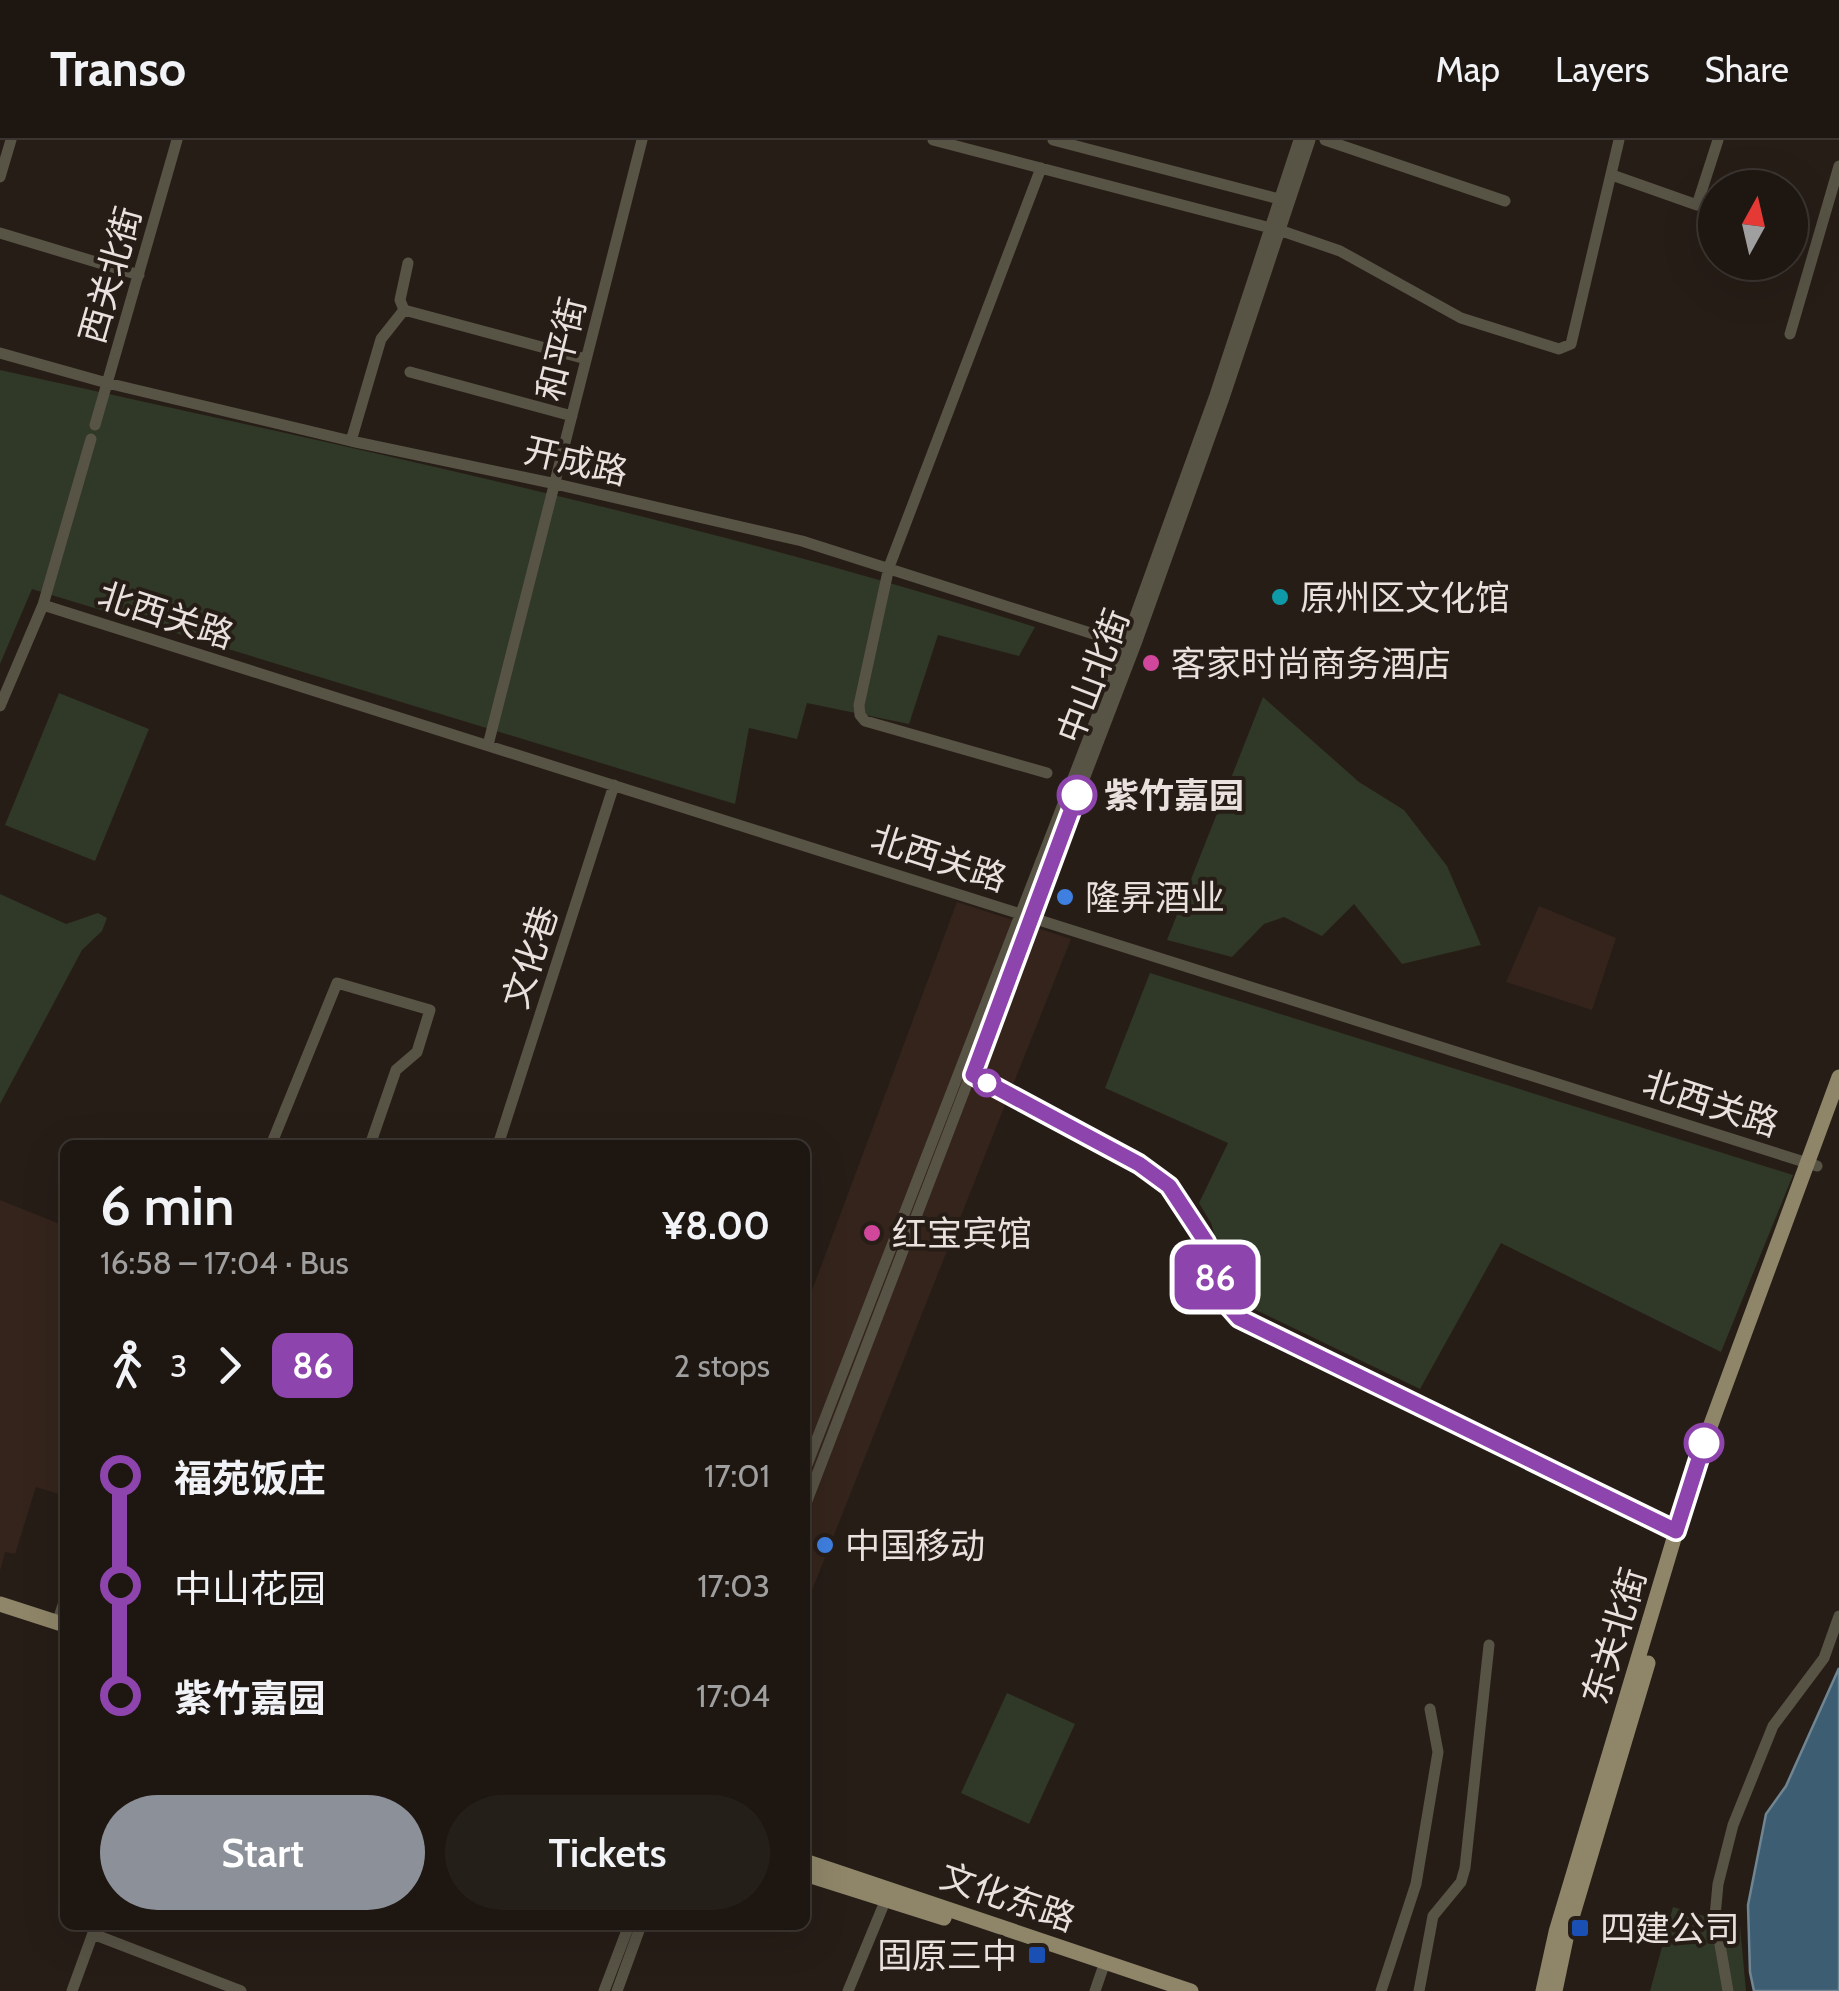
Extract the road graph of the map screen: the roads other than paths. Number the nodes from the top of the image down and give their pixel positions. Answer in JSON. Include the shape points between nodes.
{"nodes":[{"id":1,"x":11,"y":140,"type":"edge"},
{"id":2,"x":178,"y":140,"type":"edge"},
{"id":3,"x":642,"y":140,"type":"edge"},
{"id":4,"x":933,"y":140,"type":"edge"},
{"id":5,"x":1053,"y":140,"type":"edge"},
{"id":6,"x":1299,"y":140,"type":"edge"},
{"id":7,"x":1310,"y":140,"type":"edge"},
{"id":8,"x":1325,"y":140,"type":"edge"},
{"id":9,"x":1619,"y":140,"type":"edge"},
{"id":10,"x":1718,"y":140,"type":"edge"},
{"id":11,"x":1839,"y":166,"type":"edge"},
{"id":12,"x":1041,"y":168,"type":"junction"},
{"id":13,"x":1612,"y":175,"type":"junction"},
{"id":14,"x":0,"y":177,"type":"edge"},
{"id":15,"x":1287,"y":201,"type":"junction"},
{"id":16,"x":1505,"y":201,"type":"dead end"},
{"id":17,"x":1276,"y":230,"type":"junction"},
{"id":18,"x":0,"y":233,"type":"edge"},
{"id":19,"x":408,"y":264,"type":"dead end"},
{"id":20,"x":138,"y":275,"type":"junction"},
{"id":21,"x":404,"y":310,"type":"junction"},
{"id":22,"x":1790,"y":334,"type":"dead end"},
{"id":23,"x":0,"y":354,"type":"edge"},
{"id":24,"x":586,"y":359,"type":"junction"},
{"id":25,"x":410,"y":372,"type":"dead end"},
{"id":26,"x":107,"y":383,"type":"junction"},
{"id":27,"x":572,"y":416,"type":"junction"},
{"id":28,"x":95,"y":425,"type":"dead end"},
{"id":29,"x":91,"y":439,"type":"dead end"},
{"id":30,"x":351,"y":441,"type":"junction"},
{"id":31,"x":556,"y":484,"type":"junction"},
{"id":32,"x":890,"y":567,"type":"junction"},
{"id":33,"x":43,"y":604,"type":"junction"},
{"id":34,"x":1129,"y":645,"type":"junction"},
{"id":35,"x":0,"y":706,"type":"edge"},
{"id":36,"x":488,"y":745,"type":"junction"},
{"id":37,"x":1046,"y":774,"type":"dead end"},
{"id":38,"x":614,"y":785,"type":"junction"},
{"id":39,"x":1026,"y":915,"type":"junction"},
{"id":40,"x":973,"y":1075,"type":"junction"},
{"id":41,"x":1839,"y":1077,"type":"edge"},
{"id":42,"x":1839,"y":1106,"type":"edge"},
{"id":43,"x":273,"y":1140,"type":"edge"},
{"id":44,"x":372,"y":1140,"type":"edge"},
{"id":45,"x":500,"y":1140,"type":"edge"},
{"id":46,"x":1812,"y":1164,"type":"junction"},
{"id":47,"x":810,"y":1457,"type":"edge"},
{"id":48,"x":810,"y":1493,"type":"edge"},
{"id":49,"x":1676,"y":1531,"type":"junction"},
{"id":50,"x":0,"y":1604,"type":"edge"},
{"id":51,"x":0,"y":1615,"type":"edge"},
{"id":52,"x":1839,"y":1616,"type":"edge"},
{"id":53,"x":60,"y":1627,"type":"edge"},
{"id":54,"x":60,"y":1628,"type":"edge"},
{"id":55,"x":1489,"y":1644,"type":"dead end"},
{"id":56,"x":1430,"y":1709,"type":"dead end"},
{"id":57,"x":810,"y":1863,"type":"edge"},
{"id":58,"x":810,"y":1876,"type":"edge"},
{"id":59,"x":886,"y":1899,"type":"junction"},
{"id":60,"x":94,"y":1930,"type":"edge"},
{"id":61,"x":627,"y":1930,"type":"edge"},
{"id":62,"x":639,"y":1930,"type":"edge"},
{"id":63,"x":1104,"y":1966,"type":"junction"},
{"id":64,"x":72,"y":1991,"type":"edge"},
{"id":65,"x":241,"y":1991,"type":"edge"},
{"id":66,"x":604,"y":1991,"type":"edge"},
{"id":67,"x":617,"y":1991,"type":"edge"},
{"id":68,"x":848,"y":1991,"type":"edge"},
{"id":69,"x":1095,"y":1991,"type":"edge"},
{"id":70,"x":1164,"y":1991,"type":"edge"},
{"id":71,"x":1190,"y":1991,"type":"edge"},
{"id":72,"x":1381,"y":1991,"type":"edge"},
{"id":73,"x":1419,"y":1991,"type":"edge"},
{"id":74,"x":1543,"y":1991,"type":"edge"},
{"id":75,"x":1554,"y":1991,"type":"edge"},
{"id":76,"x":1728,"y":1991,"type":"edge"}],
"edges":[{"from":1,"to":14,"type":"street"},
{"from":2,"to":20,"type":"street","name":"西关北街"},
{"from":3,"to":24,"type":"street","name":"和平街"},
{"from":4,"to":12,"type":"street"},
{"from":5,"to":15,"type":"street"},
{"from":6,"to":15,"type":"street","name":"中山北街"},
{"from":7,"to":15,"type":"street","name":"中山北街"},
{"from":8,"to":16,"type":"street"},
{"from":9,"to":13,"type":"street"},
{"from":10,"to":13,"type":"street","via":[[1697,205]]},
{"from":11,"to":22,"type":"street"},
{"from":12,"to":17,"type":"street"},
{"from":12,"to":32,"type":"street"},
{"from":13,"to":17,"type":"street","via":[[1571,344],[1559,349],[1461,318],[1340,251]]},
{"from":15,"to":17,"type":"street","name":"中山北街"},
{"from":17,"to":34,"type":"street","name":"中山北街"},
{"from":18,"to":20,"type":"street"},
{"from":19,"to":21,"type":"street"},
{"from":20,"to":26,"type":"street","name":"西关北街"},
{"from":21,"to":24,"type":"street"},
{"from":21,"to":30,"type":"street","via":[[381,339]]},
{"from":23,"to":26,"type":"street","name":"开成路"},
{"from":24,"to":27,"type":"street","name":"和平街"},
{"from":25,"to":27,"type":"street"},
{"from":26,"to":28,"type":"street","name":"西关北街"},
{"from":26,"to":30,"type":"street","name":"开成路"},
{"from":27,"to":31,"type":"street","name":"和平街"},
{"from":29,"to":33,"type":"street"},
{"from":30,"to":31,"type":"street","name":"开成路"},
{"from":31,"to":32,"type":"street","name":"开成路"},
{"from":31,"to":36,"type":"street","name":"和平街"},
{"from":32,"to":34,"type":"street","name":"开成路"},
{"from":32,"to":37,"type":"street","via":[[860,715]]},
{"from":33,"to":35,"type":"street"},
{"from":33,"to":36,"type":"street","name":"北西关路"},
{"from":34,"to":39,"type":"street","name":"中山北街"},
{"from":36,"to":38,"type":"street","name":"北西关路"},
{"from":38,"to":39,"type":"street","name":"北西关路"},
{"from":38,"to":45,"type":"street","name":"文化巷"},
{"from":39,"to":40,"type":"street","name":"中山北街"},
{"from":39,"to":46,"type":"street","name":"北西关路"},
{"from":39,"to":47,"type":"street","name":"中山北街"},
{"from":40,"to":48,"type":"street","name":"中山北街"},
{"from":40,"to":49,"type":"street","via":[[1169,1186],[1206,1242],[1224,1301],[1239,1318]]},
{"from":41,"to":46,"type":"main road","name":"东关北街"},
{"from":42,"to":46,"type":"main road","name":"东关北街"},
{"from":43,"to":44,"type":"street","via":[[337,983],[430,1010],[417,1052],[396,1070]]},
{"from":46,"to":49,"type":"main road","name":"东关北街"},
{"from":46,"to":75,"type":"main road","name":"东关北街","via":[[1706,1468]]},
{"from":49,"to":74,"type":"main road","name":"东关北街"},
{"from":50,"to":53,"type":"main road"},
{"from":51,"to":54,"type":"main road"},
{"from":52,"to":76,"type":"street","via":[[1824,1658],[1773,1726],[1733,1825],[1715,1916]]},
{"from":55,"to":73,"type":"street","via":[[1465,1868],[1432,1916]]},
{"from":56,"to":72,"type":"street","via":[[1438,1752],[1416,1884]]},
{"from":57,"to":63,"type":"main road","name":"文化东路"},
{"from":58,"to":59,"type":"main road","name":"文化东路"},
{"from":59,"to":63,"type":"main road","name":"文化东路"},
{"from":59,"to":68,"type":"street"},
{"from":60,"to":64,"type":"street"},
{"from":60,"to":65,"type":"street"},
{"from":61,"to":66,"type":"street"},
{"from":62,"to":67,"type":"street"},
{"from":63,"to":69,"type":"street"},
{"from":63,"to":70,"type":"main road","name":"文化东路"},
{"from":63,"to":71,"type":"main road","name":"文化东路"}]}
